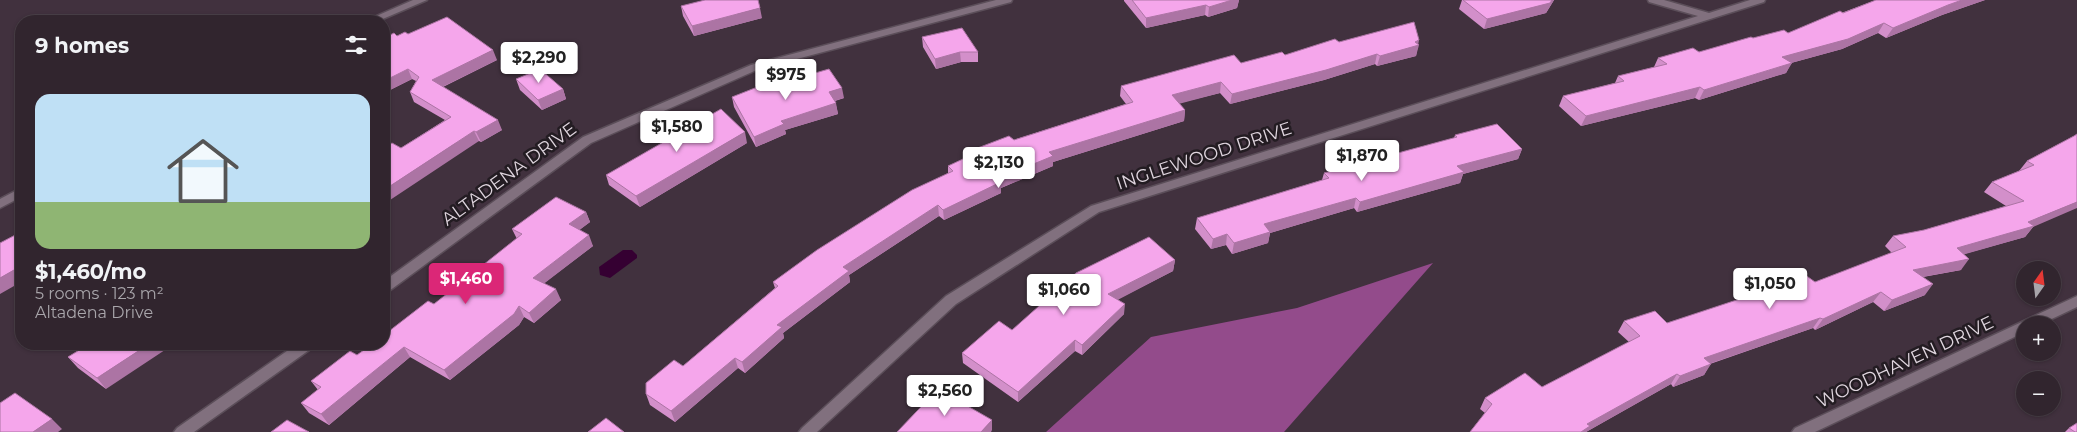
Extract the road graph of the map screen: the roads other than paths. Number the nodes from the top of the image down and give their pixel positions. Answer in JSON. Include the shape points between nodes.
{"nodes":[{"id":1,"x":422,"y":0,"type":"edge"},
{"id":2,"x":1007,"y":0,"type":"edge"},
{"id":3,"x":1653,"y":0,"type":"edge"},
{"id":4,"x":1760,"y":0,"type":"edge"},
{"id":5,"x":385,"y":15,"type":"edge"},
{"id":6,"x":1706,"y":16,"type":"junction"},
{"id":7,"x":15,"y":195,"type":"edge"},
{"id":8,"x":0,"y":204,"type":"edge"},
{"id":9,"x":390,"y":284,"type":"edge"},
{"id":10,"x":2077,"y":301,"type":"edge"},
{"id":11,"x":2045,"y":316,"type":"edge"},
{"id":12,"x":2016,"y":330,"type":"edge"},
{"id":13,"x":299,"y":350,"type":"edge"},
{"id":14,"x":182,"y":432,"type":"edge"},
{"id":15,"x":807,"y":432,"type":"edge"},
{"id":16,"x":1800,"y":432,"type":"edge"}],
"edges":[{"from":1,"to":5,"type":"street"},
{"from":2,"to":9,"type":"street","name":"ALTADENA DRIVE","via":[[755,67],[587,140]]},
{"from":3,"to":6,"type":"street"},
{"from":4,"to":6,"type":"street","name":"INGLEWOOD DRIVE"},
{"from":6,"to":15,"type":"street","name":"INGLEWOOD DRIVE","via":[[1095,208],[951,300]]},
{"from":7,"to":8,"type":"street"},
{"from":10,"to":11,"type":"street","name":"WOODHAVEN DRIVE"},
{"from":12,"to":16,"type":"street","name":"WOODHAVEN DRIVE"},
{"from":13,"to":14,"type":"street"}]}
